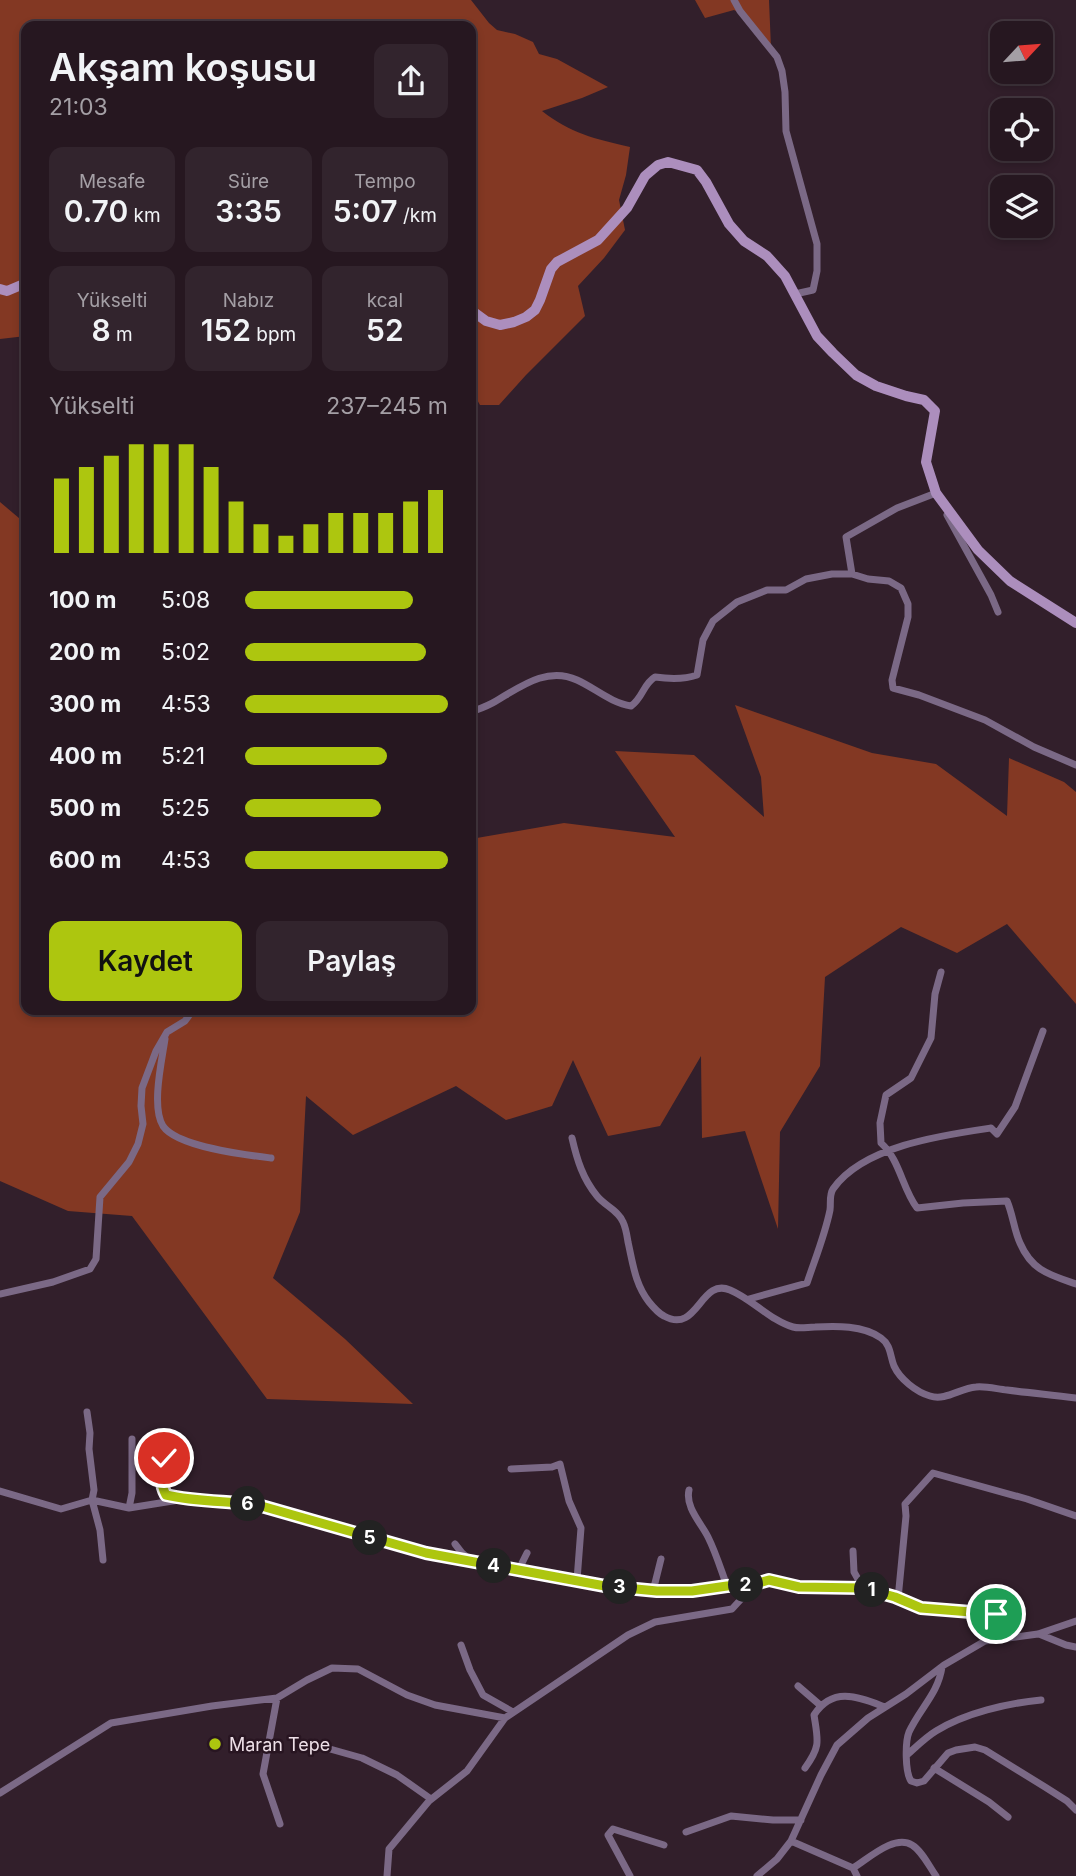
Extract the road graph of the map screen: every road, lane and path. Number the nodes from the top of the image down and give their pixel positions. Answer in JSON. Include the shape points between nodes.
{"nodes":[{"id":1,"x":734,"y":0,"type":"edge"},
{"id":2,"x":21,"y":285,"type":"edge"},
{"id":3,"x":0,"y":289,"type":"edge"},
{"id":4,"x":795,"y":294,"type":"junction"},
{"id":5,"x":476,"y":314,"type":"edge"},
{"id":6,"x":936,"y":493,"type":"junction"},
{"id":7,"x":852,"y":574,"type":"junction"},
{"id":8,"x":998,"y":612,"type":"dead end"},
{"id":9,"x":1076,"y":623,"type":"edge"},
{"id":10,"x":476,"y":710,"type":"edge"},
{"id":11,"x":1076,"y":765,"type":"edge"},
{"id":12,"x":941,"y":972,"type":"dead end"},
{"id":13,"x":189,"y":1015,"type":"edge"},
{"id":14,"x":1043,"y":1031,"type":"dead end"},
{"id":15,"x":167,"y":1032,"type":"junction"},
{"id":16,"x":572,"y":1138,"type":"dead end"},
{"id":17,"x":890,"y":1151,"type":"junction"},
{"id":18,"x":271,"y":1158,"type":"dead end"},
{"id":19,"x":1076,"y":1284,"type":"edge"},
{"id":20,"x":0,"y":1294,"type":"edge"},
{"id":21,"x":749,"y":1299,"type":"junction"},
{"id":22,"x":1076,"y":1398,"type":"edge"},
{"id":23,"x":87,"y":1412,"type":"dead end"},
{"id":24,"x":132,"y":1440,"type":"dead end"},
{"id":25,"x":164,"y":1458,"type":"dead end"},
{"id":26,"x":511,"y":1469,"type":"dead end"},
{"id":27,"x":689,"y":1490,"type":"dead end"},
{"id":28,"x":0,"y":1491,"type":"edge"},
{"id":29,"x":185,"y":1499,"type":"junction"},
{"id":30,"x":92,"y":1500,"type":"junction"},
{"id":31,"x":129,"y":1508,"type":"junction"},
{"id":32,"x":1076,"y":1516,"type":"edge"},
{"id":33,"x":455,"y":1544,"type":"dead end"},
{"id":34,"x":853,"y":1551,"type":"dead end"},
{"id":35,"x":527,"y":1553,"type":"dead end"},
{"id":36,"x":661,"y":1559,"type":"dead end"},
{"id":37,"x":103,"y":1560,"type":"dead end"},
{"id":38,"x":473,"y":1562,"type":"junction"},
{"id":39,"x":522,"y":1572,"type":"junction"},
{"id":40,"x":577,"y":1580,"type":"junction"},
{"id":41,"x":755,"y":1584,"type":"junction"},
{"id":42,"x":727,"y":1586,"type":"junction"},
{"id":43,"x":863,"y":1588,"type":"junction"},
{"id":44,"x":657,"y":1591,"type":"junction"},
{"id":45,"x":898,"y":1599,"type":"junction"},
{"id":46,"x":996,"y":1614,"type":"dead end"},
{"id":47,"x":1076,"y":1620,"type":"edge"},
{"id":48,"x":1038,"y":1634,"type":"junction"},
{"id":49,"x":461,"y":1645,"type":"dead end"},
{"id":50,"x":1076,"y":1647,"type":"edge"},
{"id":51,"x":942,"y":1667,"type":"junction"},
{"id":52,"x":798,"y":1686,"type":"dead end"},
{"id":53,"x":277,"y":1698,"type":"junction"},
{"id":54,"x":1041,"y":1700,"type":"dead end"},
{"id":55,"x":820,"y":1705,"type":"junction"},
{"id":56,"x":885,"y":1707,"type":"junction"},
{"id":57,"x":513,"y":1712,"type":"junction"},
{"id":58,"x":505,"y":1718,"type":"junction"},
{"id":59,"x":330,"y":1749,"type":"dead end"},
{"id":60,"x":907,"y":1756,"type":"junction"},
{"id":61,"x":805,"y":1768,"type":"dead end"},
{"id":62,"x":934,"y":1768,"type":"junction"},
{"id":63,"x":0,"y":1794,"type":"edge"},
{"id":64,"x":431,"y":1799,"type":"junction"},
{"id":65,"x":1076,"y":1810,"type":"edge"},
{"id":66,"x":1008,"y":1817,"type":"dead end"},
{"id":67,"x":801,"y":1820,"type":"junction"},
{"id":68,"x":280,"y":1824,"type":"dead end"},
{"id":69,"x":686,"y":1832,"type":"dead end"},
{"id":70,"x":791,"y":1841,"type":"junction"},
{"id":71,"x":664,"y":1845,"type":"dead end"},
{"id":72,"x":855,"y":1872,"type":"edge"},
{"id":73,"x":387,"y":1876,"type":"edge"},
{"id":74,"x":629,"y":1876,"type":"edge"},
{"id":75,"x":757,"y":1876,"type":"edge"},
{"id":76,"x":936,"y":1876,"type":"edge"}],
"edges":[{"from":1,"to":4,"type":"street","via":[[777,57],[782,71],[786,131],[817,244],[813,290]]},
{"from":2,"to":3,"type":"street"},
{"from":4,"to":5,"type":"street","via":[[767,256],[729,224],[697,170],[668,162],[645,176],[627,208],[598,240],[551,268],[535,310],[500,325]]},
{"from":4,"to":6,"type":"street","via":[[817,336],[856,375],[924,400],[935,411],[926,462]]},
{"from":6,"to":7,"type":"street","via":[[897,508],[846,537]]},
{"from":6,"to":8,"type":"street"},
{"from":6,"to":9,"type":"street","via":[[978,550],[1010,581]]},
{"from":7,"to":10,"type":"street","via":[[806,579],[786,590],[767,590],[737,602],[713,621],[703,640],[697,675],[655,677],[631,706],[621,705],[574,678],[554,675],[533,680]]},
{"from":7,"to":11,"type":"street","via":[[889,581],[901,588],[908,604],[893,688],[985,720]]},
{"from":12,"to":17,"type":"street","via":[[934,994],[932,1038],[911,1078],[886,1095],[881,1143]]},
{"from":13,"to":15,"type":"street"},
{"from":14,"to":17,"type":"street","via":[[1015,1107],[997,1134],[991,1128],[935,1137]]},
{"from":15,"to":18,"type":"street","via":[[157,1103],[162,1125],[175,1137],[196,1144]]},
{"from":15,"to":20,"type":"street","via":[[142,1088],[143,1124],[138,1144],[100,1198],[96,1259],[90,1269]]},
{"from":16,"to":21,"type":"street","via":[[585,1178],[625,1224],[637,1282],[655,1309],[665,1317],[684,1319],[715,1289],[726,1288]]},
{"from":17,"to":19,"type":"street","via":[[917,1208],[1007,1201],[1020,1244],[1032,1263],[1045,1274]]},
{"from":17,"to":21,"type":"street","via":[[854,1167],[831,1191],[830,1211],[807,1283]]},
{"from":21,"to":22,"type":"street","via":[[795,1328],[841,1326],[879,1336],[888,1343],[901,1377],[929,1396],[942,1398],[975,1387]]},
{"from":23,"to":30,"type":"street"},
{"from":24,"to":31,"type":"street"},
{"from":25,"to":29,"type":"street","via":[[162,1489],[166,1495]]},
{"from":26,"to":40,"type":"street","via":[[560,1464],[581,1528]]},
{"from":27,"to":42,"type":"street","via":[[692,1509]]},
{"from":28,"to":30,"type":"street","via":[[61,1509]]},
{"from":29,"to":31,"type":"street"},
{"from":29,"to":38,"type":"street","via":[[258,1505]]},
{"from":30,"to":31,"type":"street"},
{"from":30,"to":37,"type":"street"},
{"from":32,"to":45,"type":"street","via":[[933,1473],[905,1504]]},
{"from":33,"to":38,"type":"street"},
{"from":34,"to":43,"type":"street","via":[[854,1572]]},
{"from":35,"to":39,"type":"street"},
{"from":36,"to":44,"type":"street"},
{"from":38,"to":39,"type":"street"},
{"from":39,"to":40,"type":"street"},
{"from":40,"to":44,"type":"street"},
{"from":41,"to":42,"type":"street"},
{"from":41,"to":43,"type":"street","via":[[769,1580],[799,1587]]},
{"from":41,"to":57,"type":"street","via":[[732,1609],[655,1622],[628,1635]]},
{"from":42,"to":44,"type":"street"},
{"from":43,"to":45,"type":"street"},
{"from":45,"to":46,"type":"street","via":[[921,1608]]},
{"from":47,"to":48,"type":"street"},
{"from":48,"to":50,"type":"street"},
{"from":48,"to":51,"type":"street","via":[[985,1641]]},
{"from":49,"to":57,"type":"street","via":[[483,1695]]},
{"from":51,"to":56,"type":"street"},
{"from":51,"to":60,"type":"street","via":[[933,1694],[908,1734]]},
{"from":52,"to":55,"type":"street"},
{"from":53,"to":58,"type":"street","via":[[332,1668],[358,1669],[407,1695]]},
{"from":53,"to":63,"type":"street","via":[[111,1723]]},
{"from":53,"to":68,"type":"street","via":[[263,1774]]},
{"from":54,"to":60,"type":"street","via":[[1007,1705],[948,1725]]},
{"from":55,"to":56,"type":"street","via":[[841,1695]]},
{"from":55,"to":61,"type":"street","via":[[814,1715],[816,1754]]},
{"from":56,"to":67,"type":"street","via":[[838,1745]]},
{"from":57,"to":58,"type":"street"},
{"from":58,"to":64,"type":"street","via":[[467,1771]]},
{"from":59,"to":64,"type":"street","via":[[385,1769]]},
{"from":60,"to":62,"type":"street","via":[[907,1775],[914,1782],[924,1781]]},
{"from":62,"to":65,"type":"street","via":[[951,1751],[980,1748]]},
{"from":62,"to":66,"type":"street"},
{"from":64,"to":73,"type":"street","via":[[389,1849]]},
{"from":67,"to":69,"type":"street","via":[[732,1816]]},
{"from":67,"to":70,"type":"street"},
{"from":70,"to":72,"type":"street"},
{"from":70,"to":75,"type":"street"},
{"from":71,"to":74,"type":"street","via":[[613,1829],[608,1835]]},
{"from":72,"to":76,"type":"street","via":[[890,1845],[906,1842]]}]}
